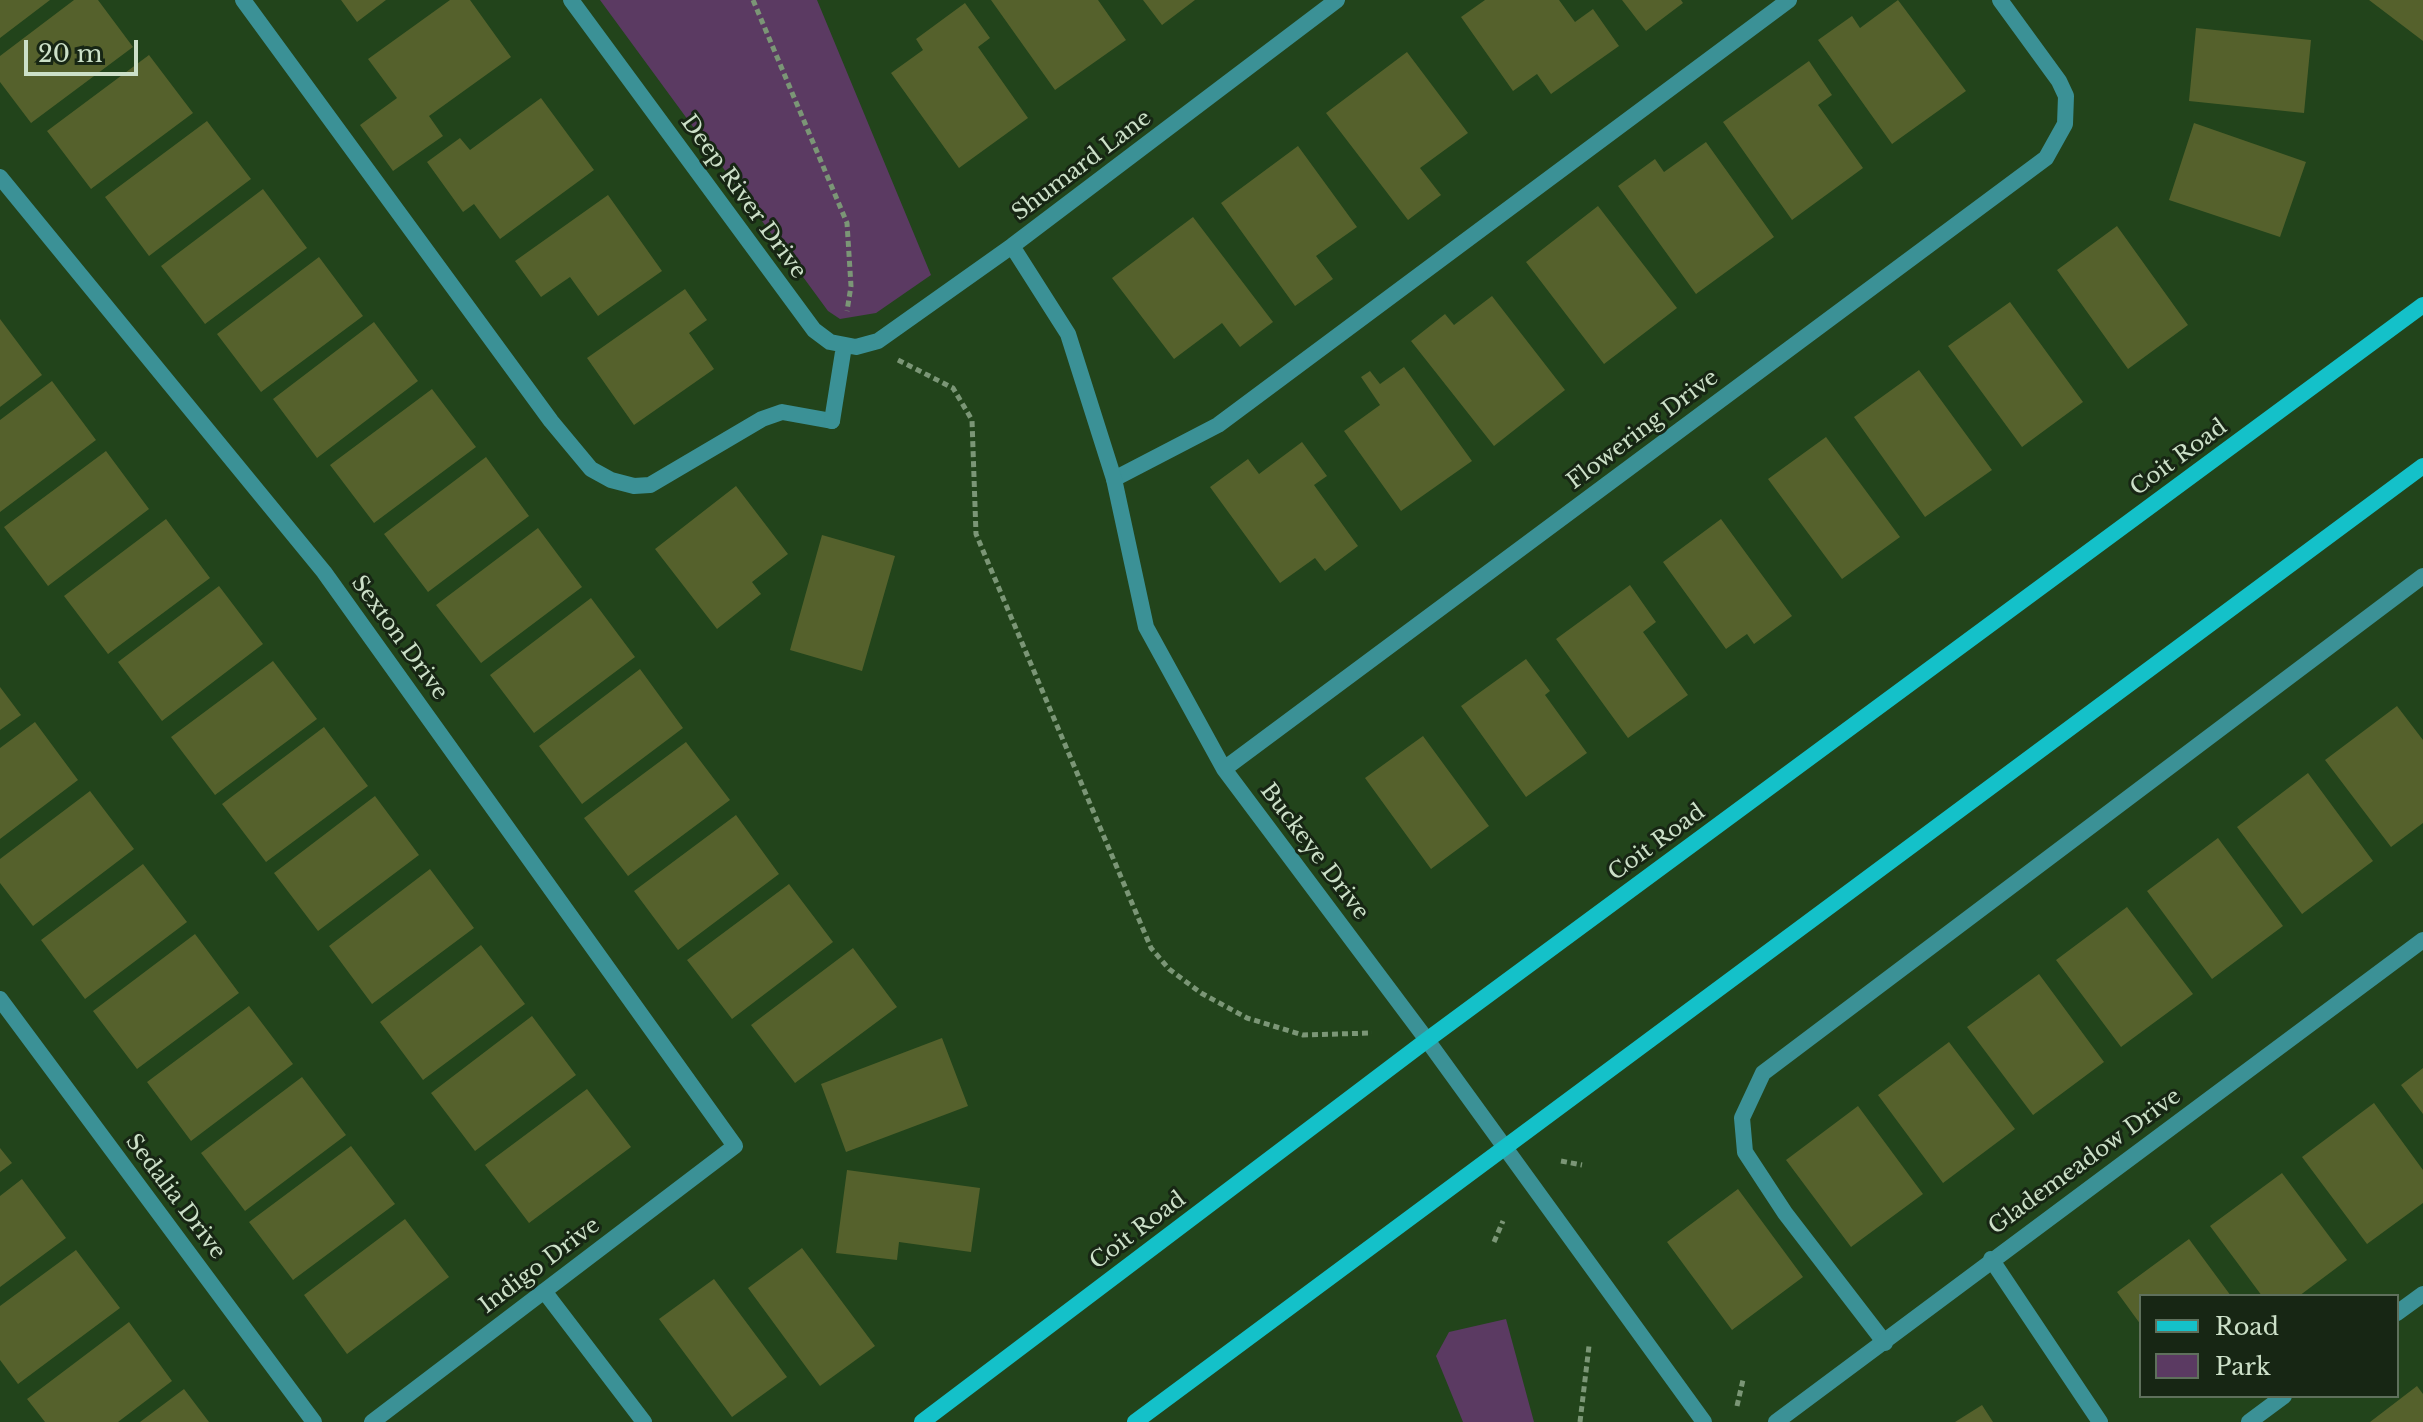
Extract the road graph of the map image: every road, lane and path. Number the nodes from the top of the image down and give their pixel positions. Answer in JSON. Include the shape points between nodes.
{"nodes":[{"id":1,"x":243,"y":0,"type":"edge"},
{"id":2,"x":571,"y":0,"type":"edge"},
{"id":3,"x":753,"y":0,"type":"edge"},
{"id":4,"x":1337,"y":0,"type":"edge"},
{"id":5,"x":1789,"y":0,"type":"edge"},
{"id":6,"x":2000,"y":0,"type":"edge"},
{"id":7,"x":0,"y":177,"type":"edge"},
{"id":8,"x":1012,"y":246,"type":"junction"},
{"id":9,"x":2423,"y":305,"type":"edge"},
{"id":10,"x":847,"y":311,"type":"dead end"},
{"id":11,"x":844,"y":346,"type":"junction"},
{"id":12,"x":898,"y":360,"type":"dead end"},
{"id":13,"x":2423,"y":466,"type":"edge"},
{"id":14,"x":1114,"y":479,"type":"junction"},
{"id":15,"x":2423,"y":576,"type":"edge"},
{"id":16,"x":1224,"y":769,"type":"junction"},
{"id":17,"x":2423,"y":940,"type":"edge"},
{"id":18,"x":0,"y":999,"type":"edge"},
{"id":19,"x":1372,"y":1033,"type":"dead end"},
{"id":20,"x":1427,"y":1040,"type":"junction"},
{"id":21,"x":735,"y":1146,"type":"joint"},
{"id":22,"x":1506,"y":1149,"type":"junction"},
{"id":23,"x":1561,"y":1161,"type":"dead end"},
{"id":24,"x":1582,"y":1165,"type":"dead end"},
{"id":25,"x":1503,"y":1221,"type":"dead end"},
{"id":26,"x":1494,"y":1242,"type":"dead end"},
{"id":27,"x":1991,"y":1259,"type":"junction"},
{"id":28,"x":544,"y":1291,"type":"junction"},
{"id":29,"x":2423,"y":1294,"type":"edge"},
{"id":30,"x":2399,"y":1312,"type":"edge"},
{"id":31,"x":1885,"y":1343,"type":"junction"},
{"id":32,"x":1589,"y":1346,"type":"dead end"},
{"id":33,"x":1743,"y":1380,"type":"dead end"},
{"id":34,"x":2281,"y":1398,"type":"edge"},
{"id":35,"x":1737,"y":1406,"type":"dead end"},
{"id":36,"x":314,"y":1422,"type":"edge"},
{"id":37,"x":372,"y":1422,"type":"edge"},
{"id":38,"x":644,"y":1422,"type":"edge"},
{"id":39,"x":922,"y":1422,"type":"edge"},
{"id":40,"x":1135,"y":1422,"type":"edge"},
{"id":41,"x":1580,"y":1422,"type":"edge"},
{"id":42,"x":1704,"y":1422,"type":"edge"},
{"id":43,"x":1776,"y":1422,"type":"edge"},
{"id":44,"x":2100,"y":1422,"type":"edge"},
{"id":45,"x":2249,"y":1422,"type":"edge"}],
"edges":[{"from":1,"to":11,"type":"street","via":[[591,469],[623,483],[650,485],[762,419],[782,412],[832,421]]},
{"from":2,"to":11,"type":"street","name":"Deep River Drive","via":[[814,330]]},
{"from":3,"to":10,"type":"path","via":[[847,223]]},
{"from":4,"to":8,"type":"street","name":"Shumard Lane"},
{"from":5,"to":14,"type":"street","via":[[1218,425]]},
{"from":6,"to":16,"type":"street","name":"Flowering Drive","via":[[2059,81],[2067,110],[2060,136],[2046,158]]},
{"from":7,"to":21,"type":"street","name":"Sexton Drive","via":[[324,572]]},
{"from":8,"to":11,"type":"street","name":"Shumard Lane","via":[[878,341]]},
{"from":8,"to":14,"type":"street","name":"Buckeye Drive","via":[[1068,334]]},
{"from":9,"to":20,"type":"main road","name":"Coit Road"},
{"from":12,"to":19,"type":"path","via":[[953,388],[972,420],[976,534],[1151,948],[1201,993],[1247,1018],[1303,1035]]},
{"from":13,"to":22,"type":"main road"},
{"from":14,"to":16,"type":"street","name":"Buckeye Drive","via":[[1146,627]]},
{"from":15,"to":31,"type":"street","via":[[1763,1073],[1742,1118],[1745,1152]]},
{"from":16,"to":20,"type":"street","name":"Buckeye Drive"},
{"from":17,"to":27,"type":"street","name":"Glademeadow Drive"},
{"from":18,"to":36,"type":"street","name":"Sedalia Drive"},
{"from":20,"to":22,"type":"street","name":"Buckeye Drive"},
{"from":20,"to":39,"type":"main road","name":"Coit Road"},
{"from":21,"to":28,"type":"street","name":"Indigo Drive"},
{"from":22,"to":40,"type":"main road"},
{"from":22,"to":42,"type":"street","name":"Buckeye Drive"},
{"from":23,"to":24,"type":"path"},
{"from":25,"to":26,"type":"path"},
{"from":27,"to":31,"type":"street","name":"Glademeadow Drive"},
{"from":27,"to":44,"type":"street"},
{"from":28,"to":37,"type":"street","name":"Indigo Drive"},
{"from":28,"to":38,"type":"street"},
{"from":29,"to":30,"type":"street"},
{"from":31,"to":43,"type":"street","name":"Glademeadow Drive"},
{"from":32,"to":41,"type":"path"},
{"from":33,"to":35,"type":"path"},
{"from":34,"to":45,"type":"street"}]}
